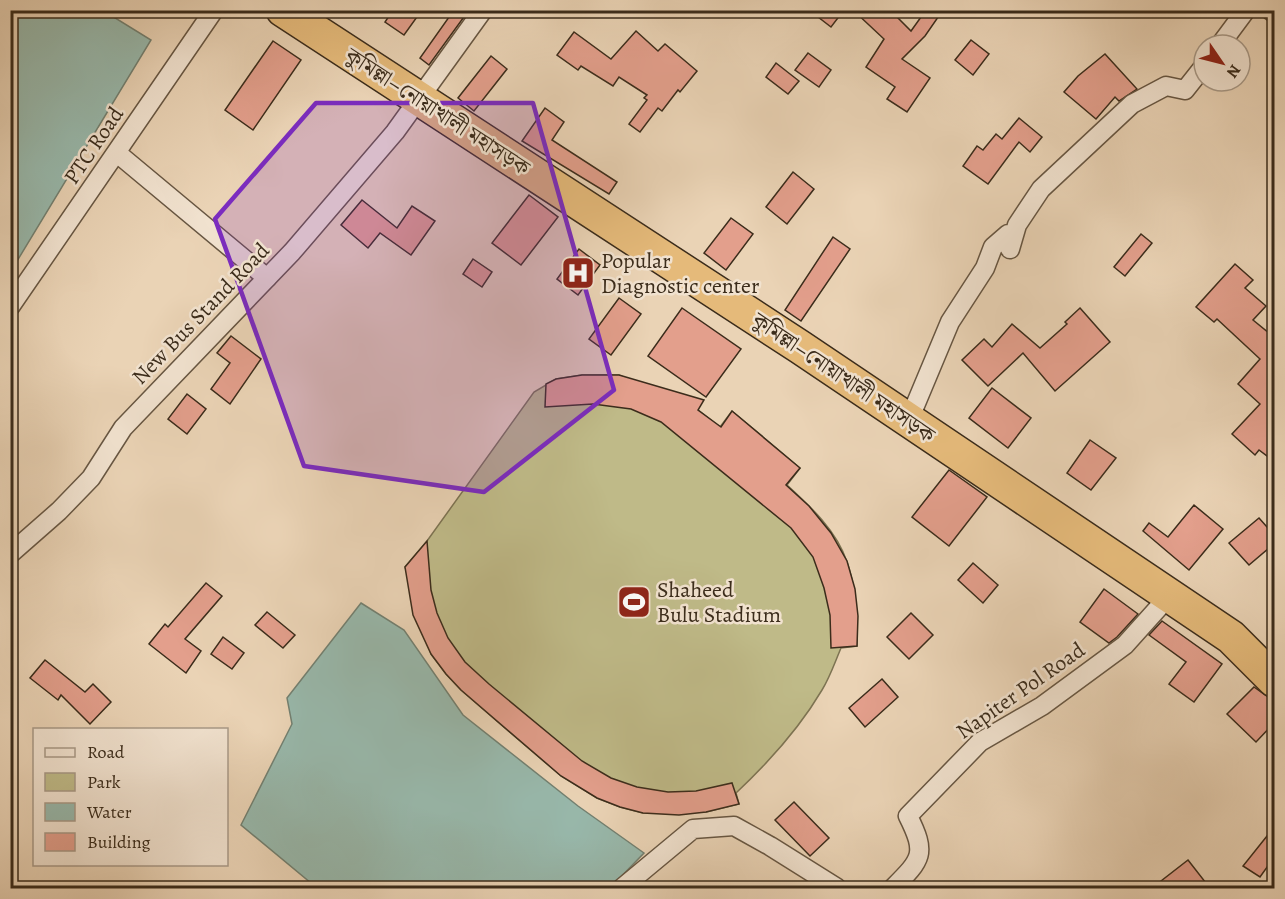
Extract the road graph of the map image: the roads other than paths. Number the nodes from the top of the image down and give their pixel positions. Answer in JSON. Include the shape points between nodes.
{"nodes":[{"id":1,"x":214,"y":10,"type":"edge"},
{"id":2,"x":283,"y":10,"type":"edge"},
{"id":3,"x":483,"y":10,"type":"edge"},
{"id":4,"x":1246,"y":10,"type":"edge"},
{"id":5,"x":1270,"y":10,"type":"edge"},
{"id":6,"x":1275,"y":13,"type":"edge"},
{"id":7,"x":1229,"y":33,"type":"edge"},
{"id":8,"x":1192,"y":81,"type":"edge"},
{"id":9,"x":420,"y":99,"type":"junction"},
{"id":10,"x":117,"y":153,"type":"junction"},
{"id":11,"x":267,"y":278,"type":"junction"},
{"id":12,"x":10,"y":308,"type":"edge"},
{"id":13,"x":909,"y":420,"type":"junction"},
{"id":14,"x":10,"y":554,"type":"edge"},
{"id":15,"x":1169,"y":596,"type":"junction"},
{"id":16,"x":1275,"y":680,"type":"edge"},
{"id":17,"x":833,"y":887,"type":"edge"},
{"id":18,"x":622,"y":888,"type":"edge"},
{"id":19,"x":893,"y":888,"type":"edge"}],
"edges":[{"from":1,"to":10,"type":"street","name":"PTC Road"},
{"from":2,"to":9,"type":"highway","name":"কুমিল্লা–নোয়াখালী মহাসড়ক"},
{"from":3,"to":9,"type":"street","name":"New Bus Stand Road"},
{"from":4,"to":7,"type":"street"},
{"from":5,"to":6,"type":"street"},
{"from":8,"to":13,"type":"street","via":[[1185,90],[1166,86],[1132,104],[1041,189],[1017,225],[1010,249],[1008,234],[993,247],[980,277],[950,322]]},
{"from":9,"to":11,"type":"street","name":"New Bus Stand Road"},
{"from":9,"to":13,"type":"highway","name":"কুমিল্লা–নোয়াখালী মহাসড়ক"},
{"from":10,"to":11,"type":"street"},
{"from":10,"to":12,"type":"street","name":"PTC Road"},
{"from":11,"to":14,"type":"street","name":"New Bus Stand Road","via":[[123,428],[92,478]]},
{"from":13,"to":15,"type":"highway","name":"কুমিল্লা–নোয়াখালী মহাসড়ক"},
{"from":15,"to":16,"type":"highway","name":"কুমিল্লা–নোয়াখালী মহাসড়ক","via":[[1231,637]]},
{"from":15,"to":19,"type":"street","name":"Napiter Pol Road","via":[[1125,645],[1042,706],[980,742],[908,816],[920,839],[919,859]]},
{"from":17,"to":18,"type":"street","via":[[734,826],[693,829]]}]}
